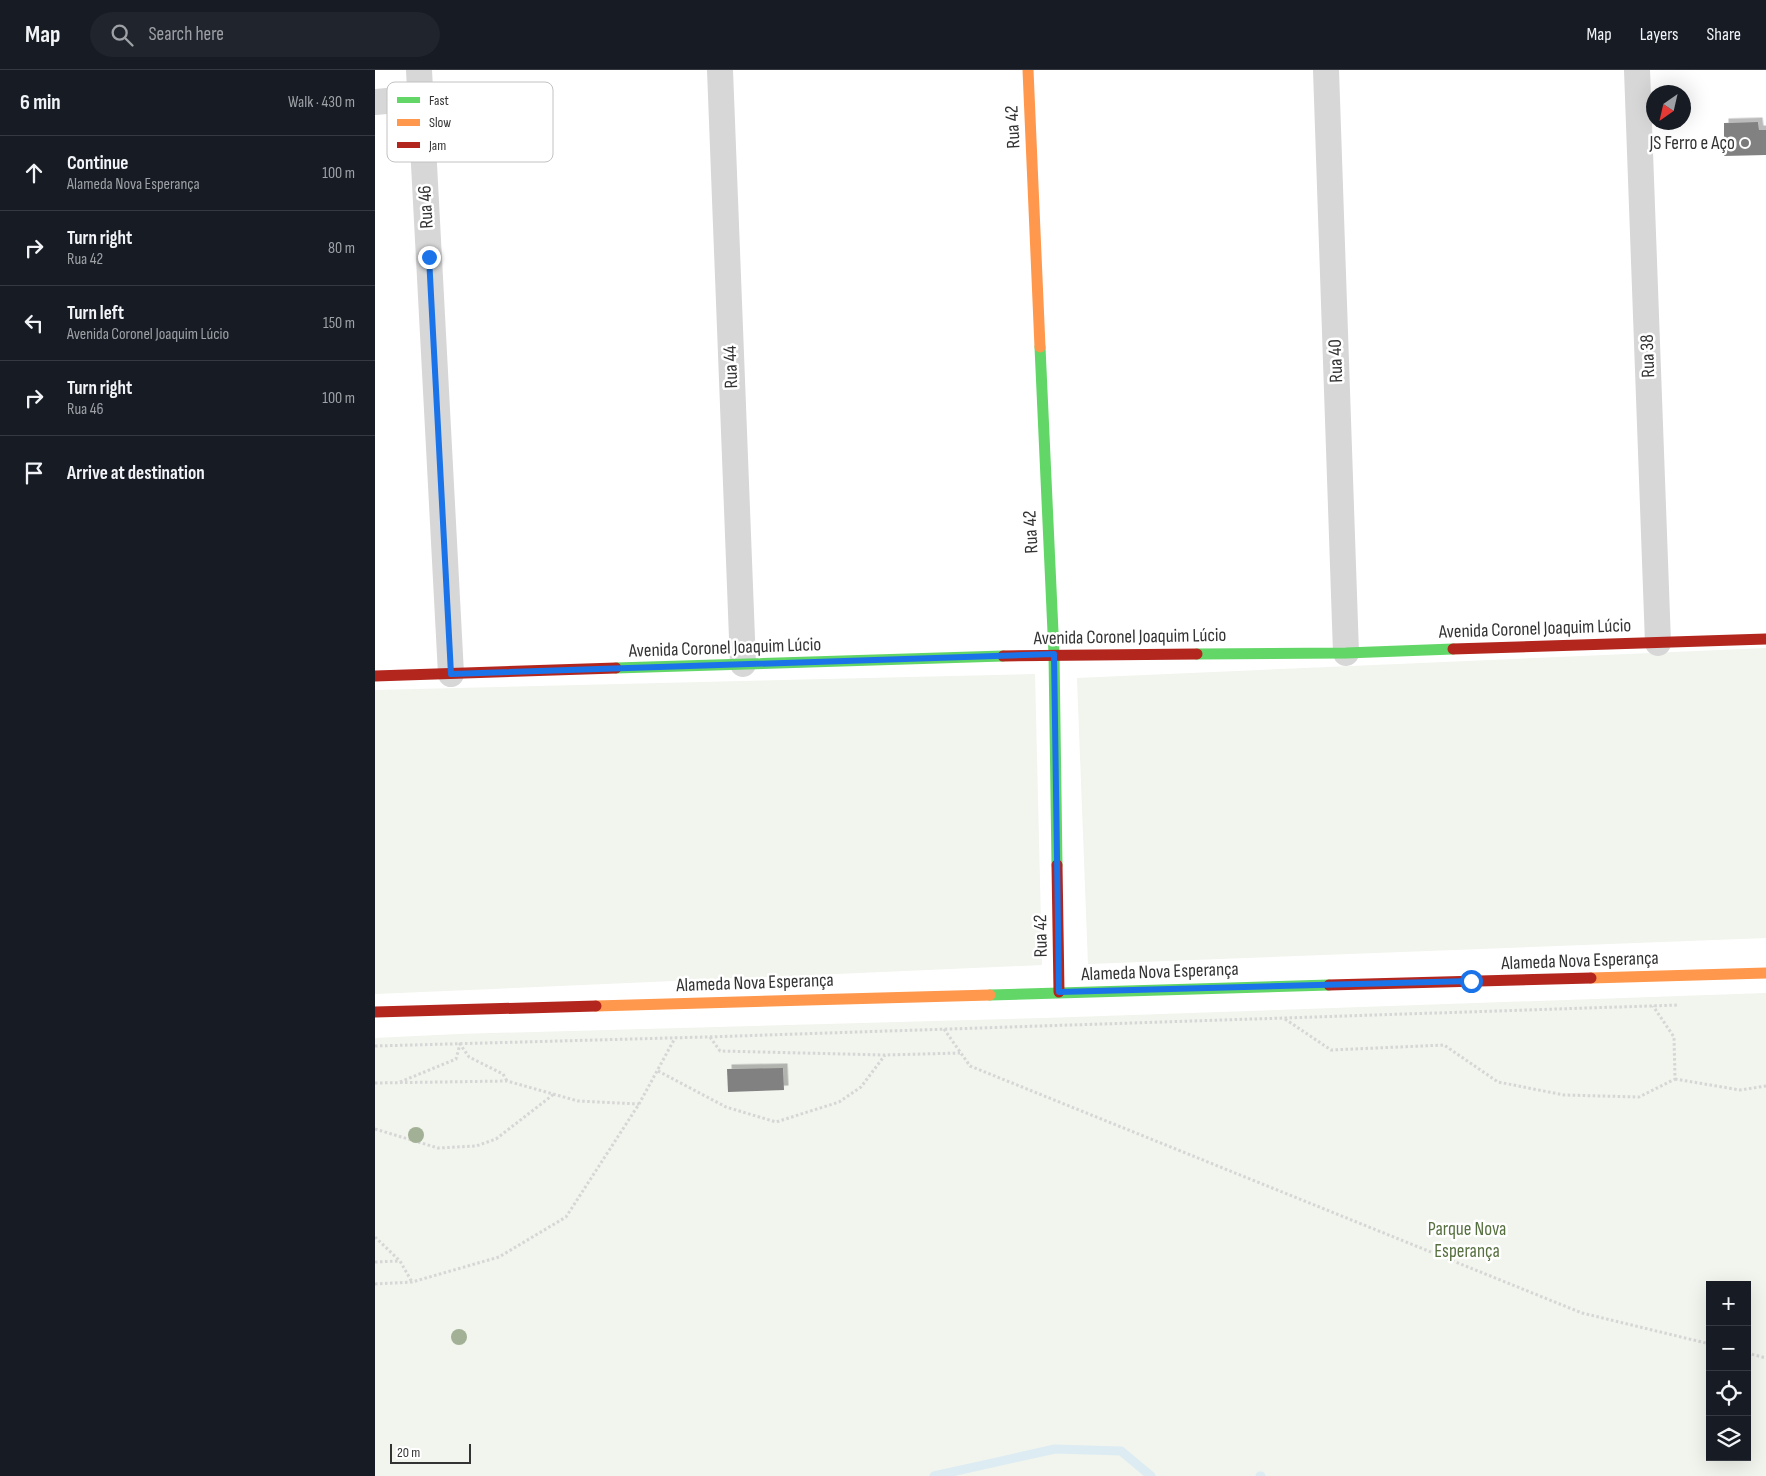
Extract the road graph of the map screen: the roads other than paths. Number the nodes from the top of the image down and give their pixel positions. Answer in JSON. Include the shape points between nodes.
{"nodes":[{"id":1,"x":720,"y":70,"type":"edge"},
{"id":2,"x":1028,"y":70,"type":"edge"},
{"id":3,"x":1325,"y":70,"type":"edge"},
{"id":4,"x":1637,"y":70,"type":"edge"},
{"id":5,"x":423,"y":162,"type":"edge"},
{"id":6,"x":1766,"y":640,"type":"edge"},
{"id":7,"x":1658,"y":643,"type":"junction"},
{"id":8,"x":1345,"y":653,"type":"junction"},
{"id":9,"x":1054,"y":654,"type":"junction"},
{"id":10,"x":743,"y":664,"type":"junction"},
{"id":11,"x":451,"y":674,"type":"junction"},
{"id":12,"x":375,"y":676,"type":"edge"},
{"id":13,"x":1766,"y":973,"type":"edge"},
{"id":14,"x":1059,"y":992,"type":"junction"},
{"id":15,"x":375,"y":1012,"type":"edge"}],
"edges":[{"from":1,"to":10,"type":"street","name":"Rua 44"},
{"from":2,"to":9,"type":"street","name":"Rua 42"},
{"from":3,"to":8,"type":"street","name":"Rua 40"},
{"from":4,"to":7,"type":"street","name":"Rua 38"},
{"from":5,"to":11,"type":"street","name":"Rua 46"},
{"from":6,"to":7,"type":"street","name":"Avenida Coronel Joaquim Lúcio"},
{"from":7,"to":8,"type":"street","name":"Avenida Coronel Joaquim Lúcio"},
{"from":8,"to":9,"type":"street","name":"Avenida Coronel Joaquim Lúcio"},
{"from":9,"to":10,"type":"street","name":"Avenida Coronel Joaquim Lúcio"},
{"from":9,"to":14,"type":"street","name":"Rua 42"},
{"from":10,"to":11,"type":"street","name":"Avenida Coronel Joaquim Lúcio"},
{"from":11,"to":12,"type":"street","name":"Avenida Coronel Joaquim Lúcio"},
{"from":13,"to":14,"type":"street","name":"Alameda Nova Esperança"},
{"from":14,"to":15,"type":"street","name":"Alameda Nova Esperança"}]}
